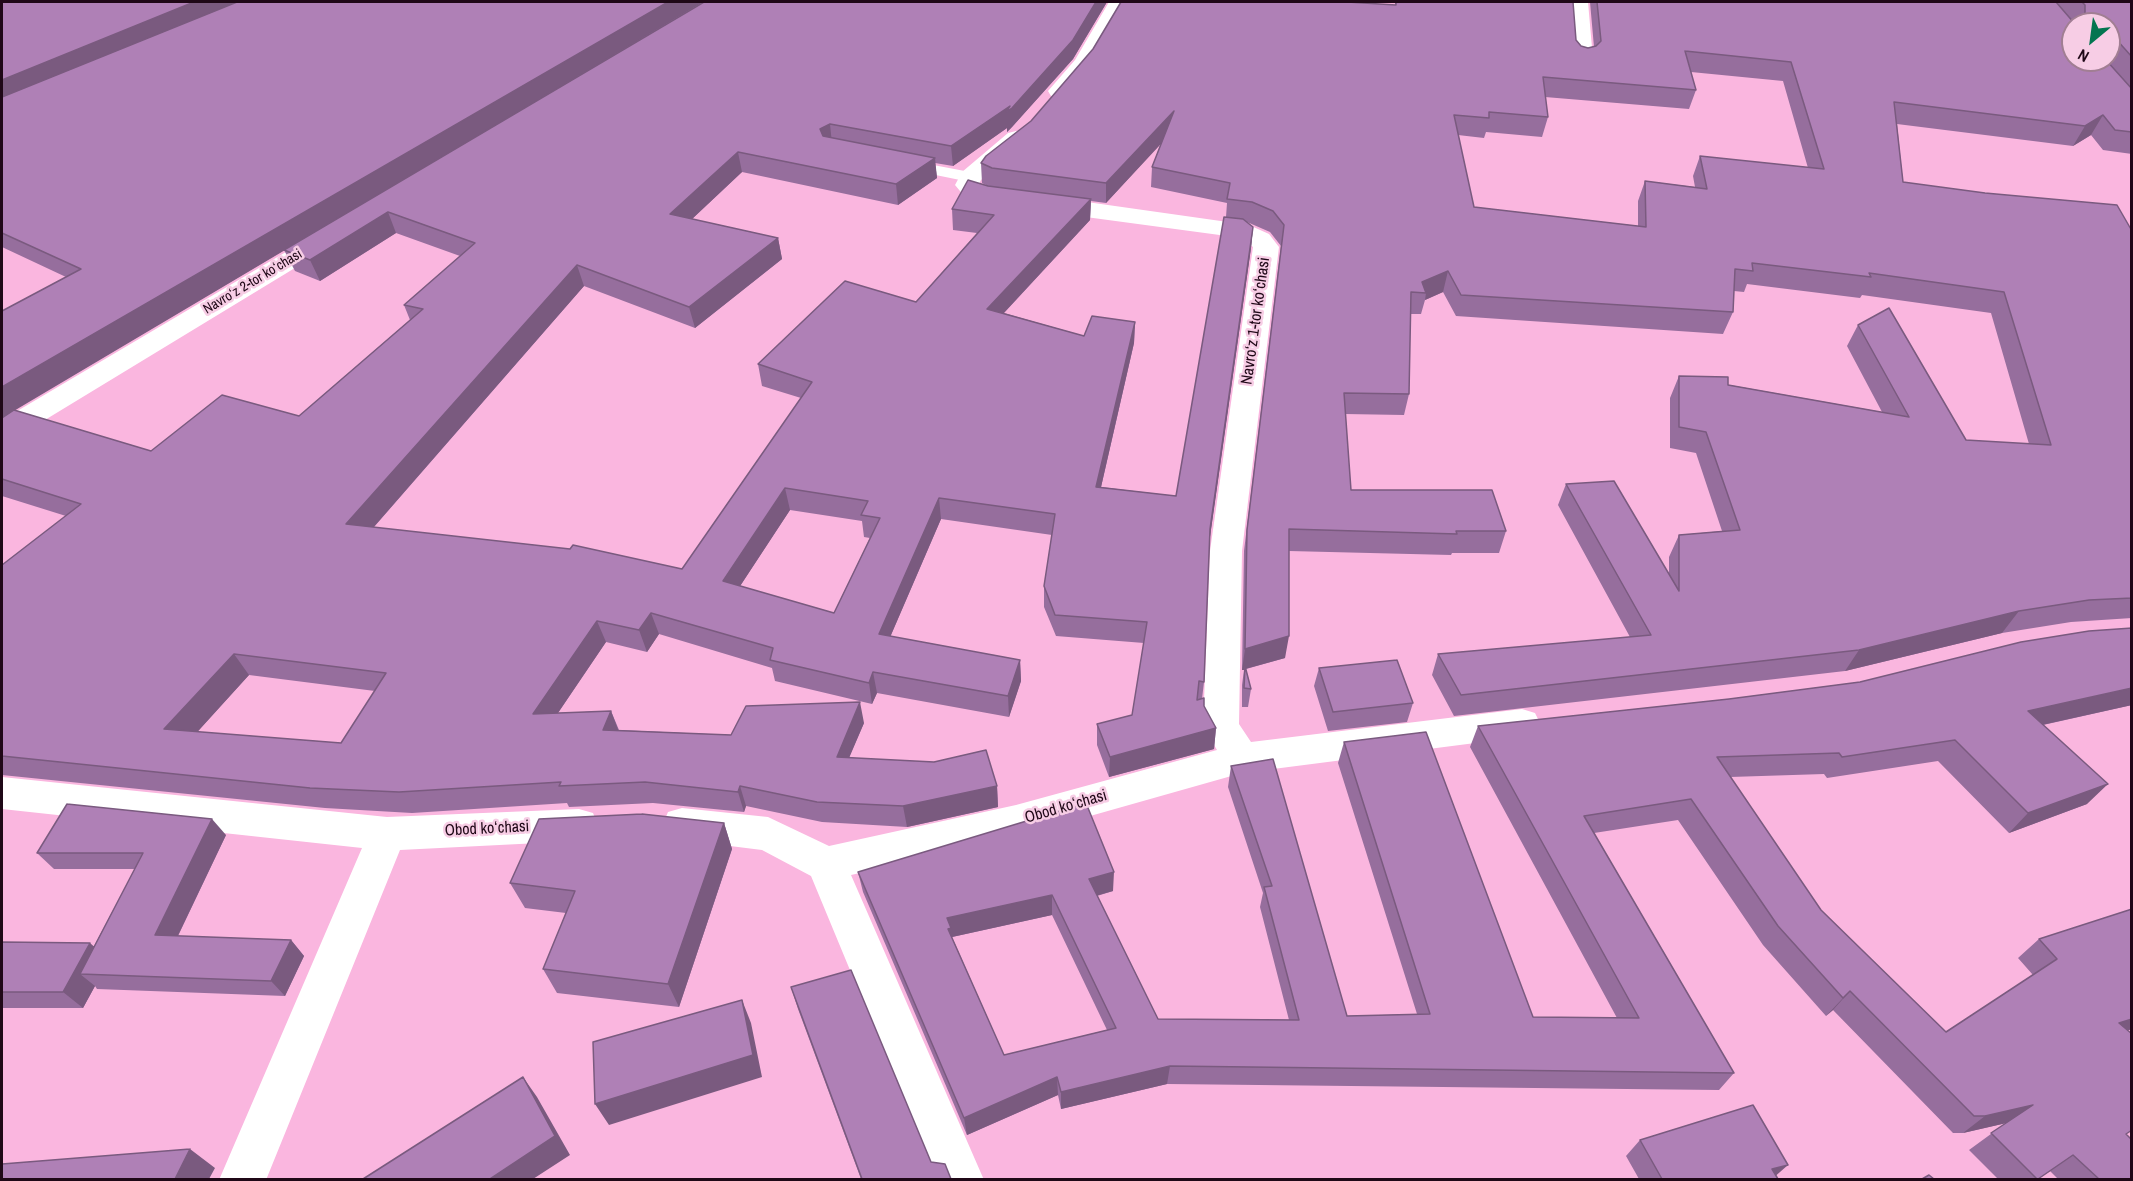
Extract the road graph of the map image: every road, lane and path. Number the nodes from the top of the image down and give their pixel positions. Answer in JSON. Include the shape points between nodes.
{"nodes":[{"id":1,"x":1118,"y":2,"type":"edge"},
{"id":2,"x":1578,"y":2,"type":"edge"},
{"id":3,"x":1583,"y":59,"type":"edge"},
{"id":4,"x":889,"y":162,"type":"edge"},
{"id":5,"x":970,"y":177,"type":"junction"},
{"id":6,"x":348,"y":225,"type":"edge"},
{"id":7,"x":2,"y":433,"type":"edge"},
{"id":8,"x":1555,"y":720,"type":"edge"},
{"id":9,"x":1242,"y":758,"type":"junction"},
{"id":10,"x":2,"y":793,"type":"edge"},
{"id":11,"x":387,"y":834,"type":"junction"},
{"id":12,"x":826,"y":864,"type":"junction"},
{"id":13,"x":242,"y":1179,"type":"edge"},
{"id":14,"x":961,"y":1179,"type":"edge"}],
"edges":[{"from":1,"to":5,"type":"street","via":[[1084,63],[1038,116]]},
{"from":2,"to":3,"type":"street"},
{"from":4,"to":5,"type":"lane"},
{"from":5,"to":9,"type":"street","name":"Navroʻz 1-tor koʻchasi","via":[[967,186],[989,197],[1249,232],[1266,247],[1226,551],[1221,726]]},
{"from":6,"to":7,"type":"street","name":"Navroʻz 2-tor koʻchasi"},
{"from":8,"to":9,"type":"street","name":"Obod koʻchasi"},
{"from":9,"to":12,"type":"street","name":"Obod koʻchasi","via":[[1016,821]]},
{"from":10,"to":11,"type":"street","name":"Obod koʻchasi"},
{"from":11,"to":12,"type":"street","name":"Obod koʻchasi","via":[[635,822],[768,834]]},
{"from":11,"to":13,"type":"street"},
{"from":12,"to":14,"type":"street"}]}
